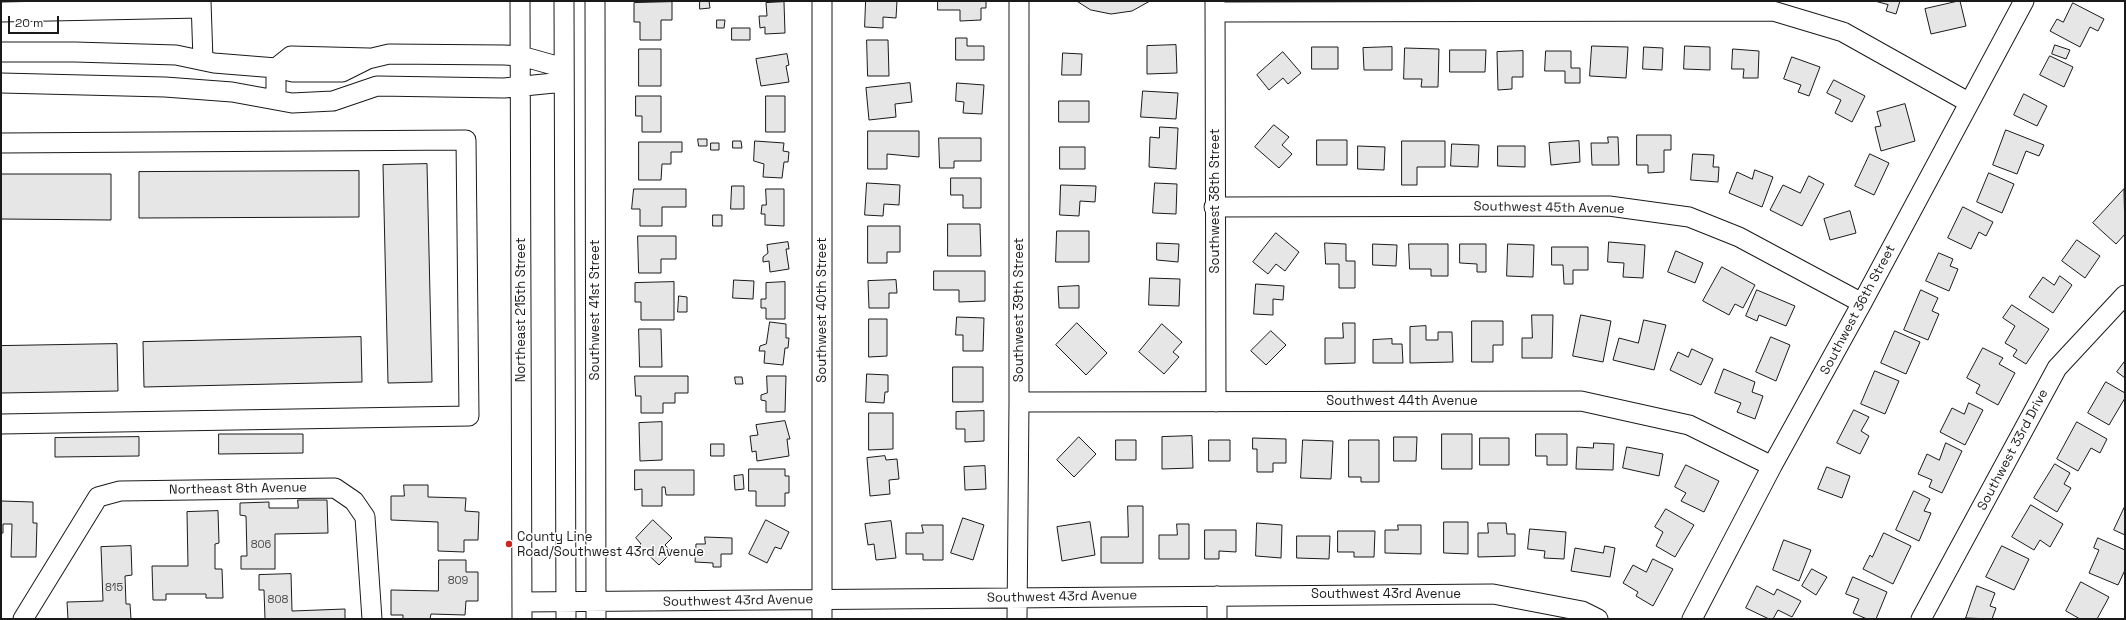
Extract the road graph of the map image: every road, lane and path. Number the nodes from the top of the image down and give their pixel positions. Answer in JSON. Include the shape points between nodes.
{"nodes":[{"id":1,"x":520,"y":1,"type":"edge"},
{"id":2,"x":564,"y":1,"type":"edge"},
{"id":3,"x":595,"y":1,"type":"edge"},
{"id":4,"x":822,"y":1,"type":"edge"},
{"id":5,"x":1019,"y":1,"type":"edge"},
{"id":6,"x":2024,"y":1,"type":"edge"},
{"id":7,"x":200,"y":5,"type":"edge"},
{"id":8,"x":1215,"y":6,"type":"edge"},
{"id":9,"x":1,"y":12,"type":"edge"},
{"id":10,"x":1,"y":52,"type":"edge"},
{"id":11,"x":521,"y":56,"type":"junction"},
{"id":12,"x":203,"y":60,"type":"junction"},
{"id":13,"x":276,"y":68,"type":"junction"},
{"id":14,"x":564,"y":75,"type":"junction"},
{"id":15,"x":1,"y":83,"type":"edge"},
{"id":16,"x":520,"y":87,"type":"junction"},
{"id":17,"x":276,"y":100,"type":"junction"},
{"id":18,"x":1968,"y":102,"type":"junction"},
{"id":19,"x":1,"y":144,"type":"edge"},
{"id":20,"x":1214,"y":207,"type":"junction"},
{"id":21,"x":2125,"y":295,"type":"edge"},
{"id":22,"x":1862,"y":303,"type":"junction"},
{"id":23,"x":1019,"y":402,"type":"junction"},
{"id":24,"x":1216,"y":402,"type":"junction"},
{"id":25,"x":1,"y":424,"type":"edge"},
{"id":26,"x":1772,"y":466,"type":"junction"},
{"id":27,"x":1217,"y":596,"type":"junction"},
{"id":28,"x":1016,"y":598,"type":"junction"},
{"id":29,"x":822,"y":600,"type":"junction"},
{"id":30,"x":566,"y":610,"type":"edge"},
{"id":31,"x":596,"y":610,"type":"edge"},
{"id":32,"x":522,"y":611,"type":"edge"},
{"id":33,"x":24,"y":619,"type":"edge"},
{"id":34,"x":372,"y":619,"type":"edge"},
{"id":35,"x":822,"y":619,"type":"edge"},
{"id":36,"x":1017,"y":619,"type":"edge"},
{"id":37,"x":1217,"y":619,"type":"edge"},
{"id":38,"x":1598,"y":619,"type":"edge"},
{"id":39,"x":1692,"y":619,"type":"edge"},
{"id":40,"x":1921,"y":619,"type":"edge"}],
"edges":[{"from":1,"to":11,"type":"street","name":"Northeast 215th Street"},
{"from":2,"to":14,"type":"street"},
{"from":3,"to":31,"type":"street","name":"Southwest 41st Street"},
{"from":4,"to":29,"type":"street","name":"Southwest 40th Street"},
{"from":5,"to":23,"type":"street","name":"Southwest 39th Street"},
{"from":6,"to":18,"type":"street","name":"Southwest 36th Street"},
{"from":7,"to":9,"type":"street"},
{"from":7,"to":12,"type":"street"},
{"from":8,"to":18,"type":"street","via":[[1773,11],[1843,32]]},
{"from":8,"to":20,"type":"street","name":"Southwest 38th Street"},
{"from":10,"to":12,"type":"street","via":[[176,54]]},
{"from":11,"to":13,"type":"street","via":[[389,54],[370,58],[342,72],[293,72]]},
{"from":11,"to":14,"type":"street"},
{"from":11,"to":16,"type":"street","name":"Northeast 215th Street"},
{"from":12,"to":13,"type":"street"},
{"from":13,"to":17,"type":"street"},
{"from":14,"to":16,"type":"street"},
{"from":14,"to":30,"type":"street"},
{"from":15,"to":17,"type":"street","via":[[165,87],[232,92]]},
{"from":16,"to":17,"type":"street","via":[[377,86],[332,101],[292,103]]},
{"from":16,"to":32,"type":"street","name":"Northeast 215th Street"},
{"from":18,"to":22,"type":"street","name":"Southwest 36th Street"},
{"from":19,"to":25,"type":"street","via":[[466,140],[469,416]]},
{"from":20,"to":22,"type":"street","name":"Southwest 45th Avenue","via":[[1608,206],[1689,217],[1739,237]]},
{"from":20,"to":24,"type":"street","name":"Southwest 38th Street"},
{"from":21,"to":40,"type":"street","name":"Southwest 33rd Drive","via":[[2057,368]]},
{"from":22,"to":26,"type":"street","name":"Southwest 36th Street"},
{"from":23,"to":24,"type":"street","name":"Southwest 44th Avenue"},
{"from":23,"to":28,"type":"street","name":"Southwest 39th Street"},
{"from":24,"to":26,"type":"street","name":"Southwest 44th Avenue","via":[[1581,401],[1689,425]]},
{"from":26,"to":39,"type":"street","name":"Southwest 36th Street"},
{"from":27,"to":28,"type":"street","name":"Southwest 43rd Avenue"},
{"from":27,"to":37,"type":"street"},
{"from":27,"to":38,"type":"street","name":"Southwest 43rd Avenue","via":[[1493,594],[1582,611]]},
{"from":28,"to":29,"type":"street","name":"Southwest 43rd Avenue"},
{"from":28,"to":36,"type":"street","name":"Southwest 39th Street"},
{"from":29,"to":31,"type":"street","name":"Southwest 43rd Avenue"},
{"from":29,"to":35,"type":"street","name":"Southwest 40th Street"},
{"from":30,"to":31,"type":"street","name":"Southwest 43rd Avenue"},
{"from":30,"to":32,"type":"street","name":"Southwest 43rd Avenue"},
{"from":33,"to":34,"type":"street","name":"Northeast 8th Avenue","via":[[98,497],[120,491],[335,488],[354,501],[366,517]]}]}
